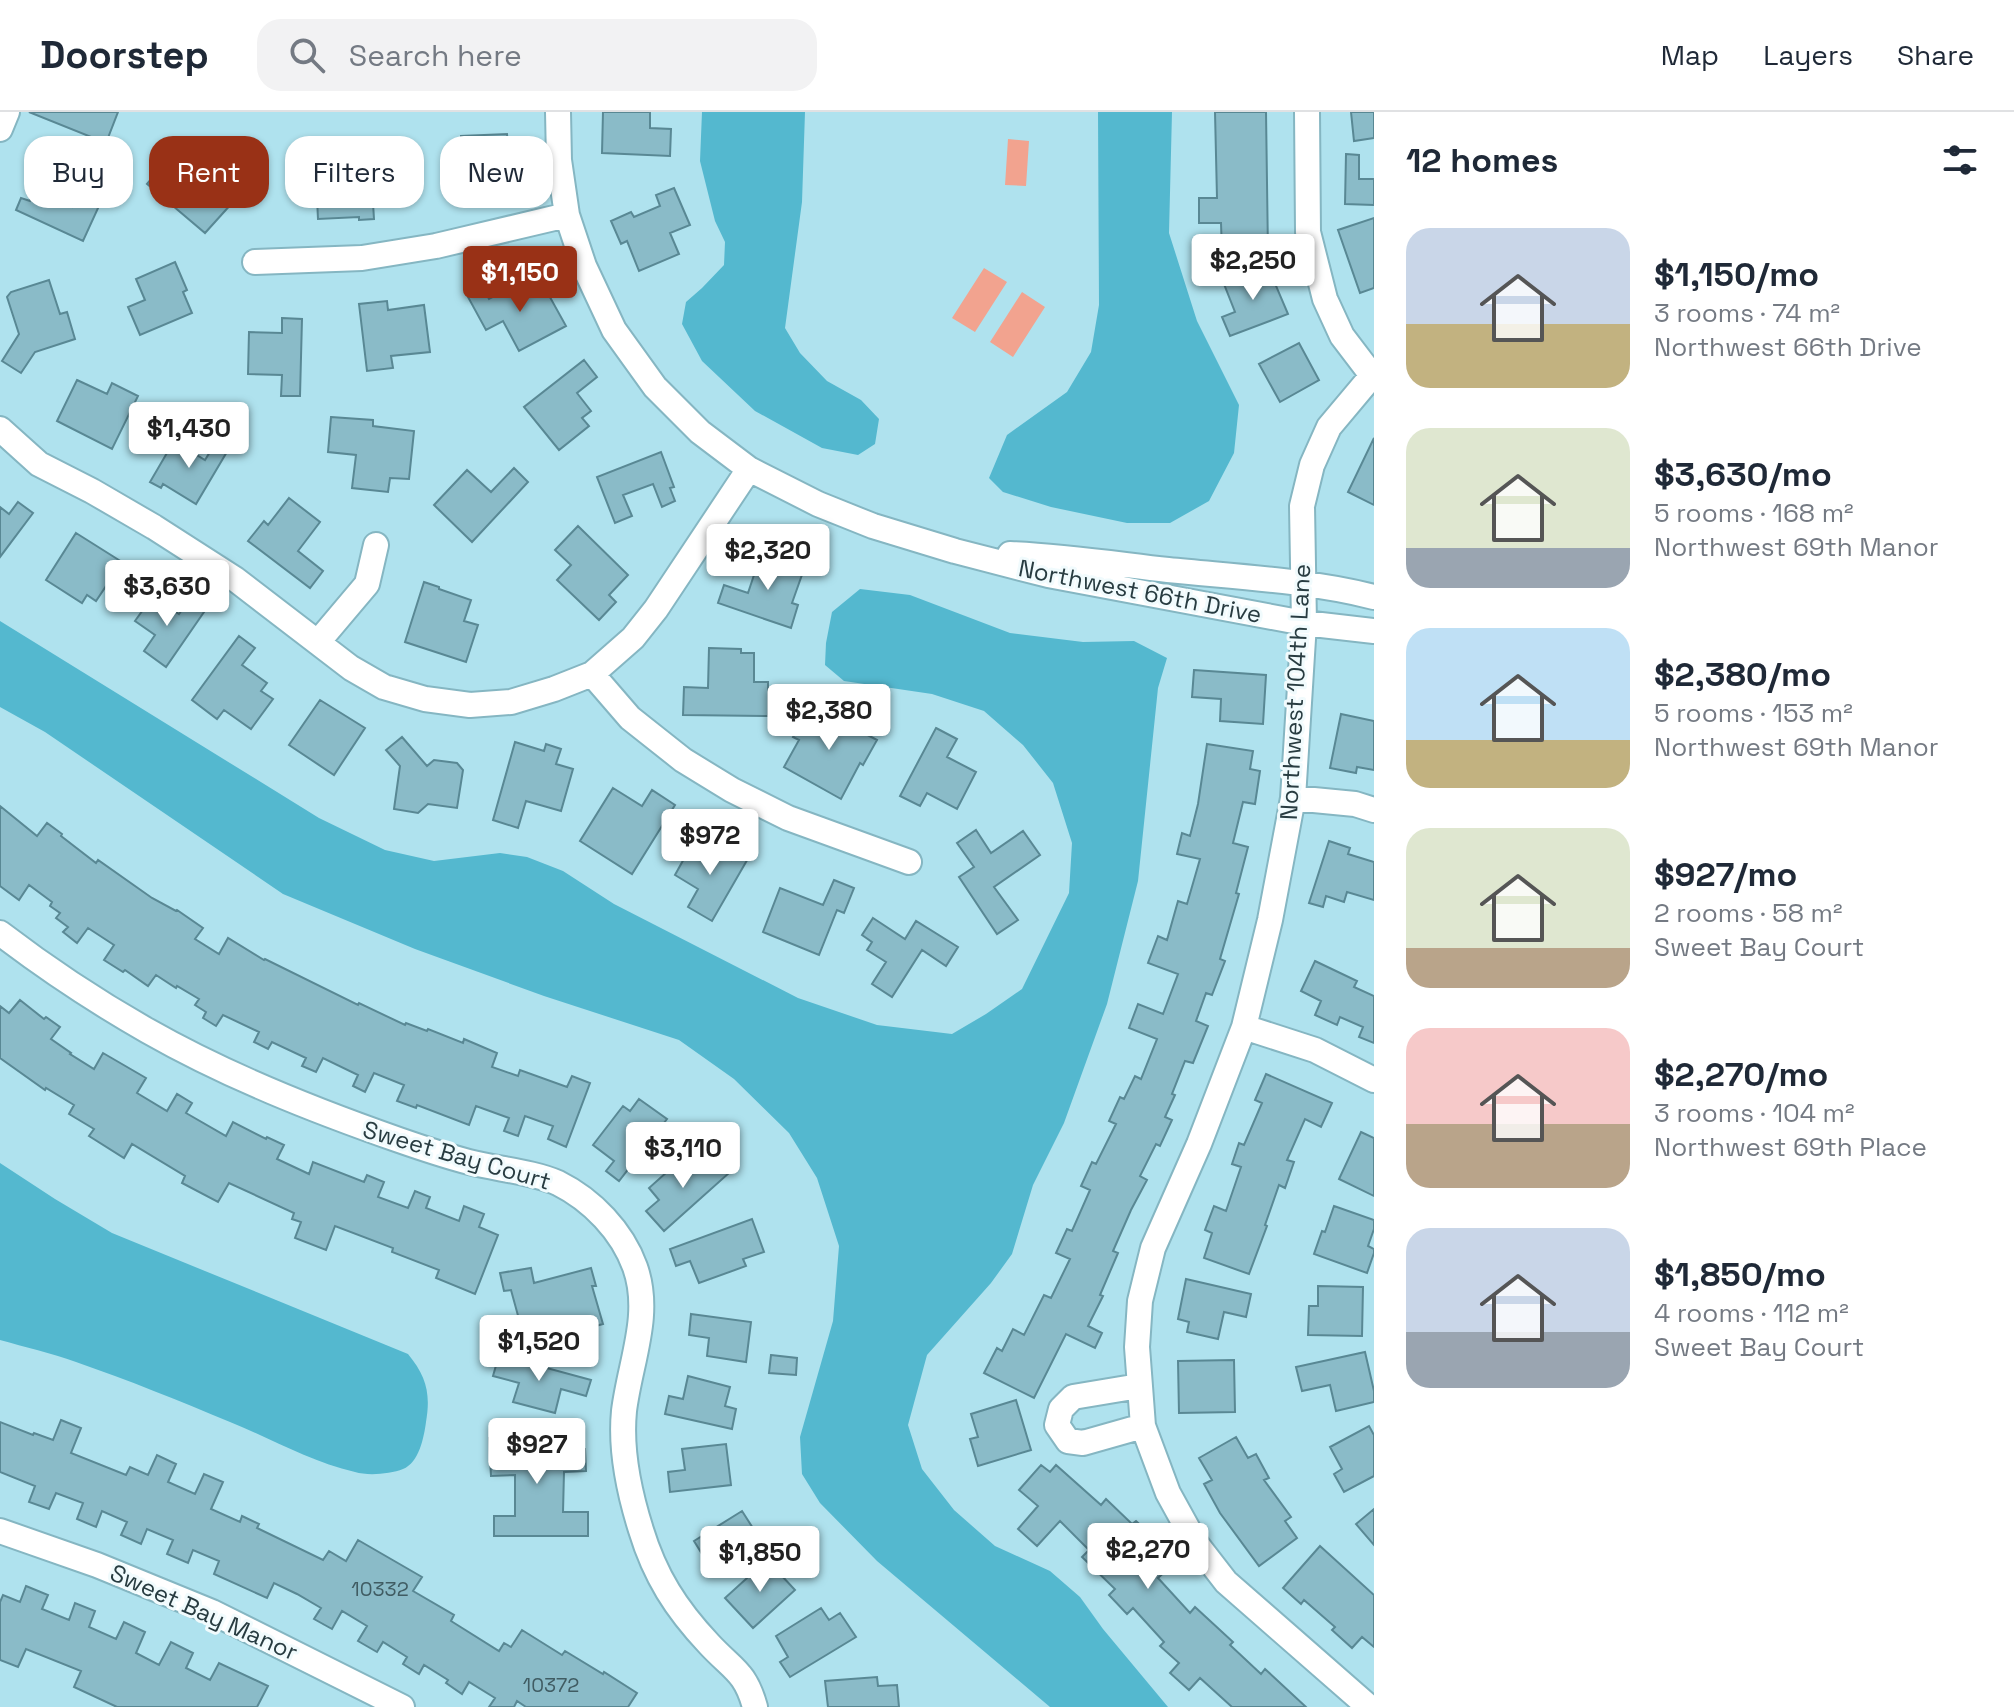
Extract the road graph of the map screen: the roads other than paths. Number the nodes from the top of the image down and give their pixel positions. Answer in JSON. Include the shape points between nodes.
{"nodes":[{"id":1,"x":7,"y":112,"type":"edge"},
{"id":2,"x":558,"y":112,"type":"edge"},
{"id":3,"x":1307,"y":112,"type":"edge"},
{"id":4,"x":0,"y":129,"type":"edge"},
{"id":5,"x":567,"y":215,"type":"junction"},
{"id":6,"x":255,"y":262,"type":"dead end"},
{"id":7,"x":1373,"y":378,"type":"edge"},
{"id":8,"x":0,"y":429,"type":"edge"},
{"id":9,"x":749,"y":469,"type":"junction"},
{"id":10,"x":376,"y":545,"type":"dead end"},
{"id":11,"x":955,"y":551,"type":"junction"},
{"id":12,"x":1304,"y":583,"type":"junction"},
{"id":13,"x":1374,"y":597,"type":"edge"},
{"id":14,"x":1304,"y":623,"type":"junction"},
{"id":15,"x":1374,"y":631,"type":"edge"},
{"id":16,"x":318,"y":642,"type":"junction"},
{"id":17,"x":592,"y":674,"type":"junction"},
{"id":18,"x":1293,"y":798,"type":"junction"},
{"id":19,"x":1374,"y":810,"type":"edge"},
{"id":20,"x":909,"y":862,"type":"dead end"},
{"id":21,"x":0,"y":933,"type":"edge"},
{"id":22,"x":1244,"y":1027,"type":"junction"},
{"id":23,"x":1374,"y":1080,"type":"edge"},
{"id":24,"x":1139,"y":1386,"type":"junction"},
{"id":25,"x":1143,"y":1426,"type":"junction"},
{"id":26,"x":0,"y":1531,"type":"edge"},
{"id":27,"x":402,"y":1707,"type":"edge"},
{"id":28,"x":755,"y":1707,"type":"edge"},
{"id":29,"x":1369,"y":1707,"type":"edge"}],
"edges":[{"from":1,"to":4,"type":"street"},
{"from":2,"to":5,"type":"street","name":"Northwest 66th Drive"},
{"from":3,"to":7,"type":"street","via":[[1308,232],[1325,299],[1342,336]]},
{"from":5,"to":6,"type":"street","via":[[362,258]]},
{"from":5,"to":9,"type":"street","name":"Northwest 66th Drive","via":[[614,330],[655,387],[700,432]]},
{"from":7,"to":12,"type":"street","name":"Northwest 104th Lane","via":[[1329,427],[1312,465],[1302,506]]},
{"from":8,"to":16,"type":"street","via":[[39,464],[154,527]]},
{"from":9,"to":11,"type":"street","name":"Northwest 66th Drive","via":[[859,521]]},
{"from":9,"to":17,"type":"street","via":[[656,609]]},
{"from":10,"to":16,"type":"street","via":[[367,584]]},
{"from":11,"to":12,"type":"street","name":"Northwest 66th Drive"},
{"from":11,"to":14,"type":"street","name":"Northwest 66th Drive","via":[[1048,575]]},
{"from":12,"to":13,"type":"street","name":"Northwest 66th Drive"},
{"from":12,"to":14,"type":"street","name":"Northwest 104th Lane"},
{"from":14,"to":15,"type":"street","name":"Northwest 66th Drive"},
{"from":14,"to":18,"type":"street","name":"Northwest 104th Lane"},
{"from":16,"to":17,"type":"street","via":[[384,687],[470,705],[511,702]]},
{"from":17,"to":20,"type":"street","via":[[630,718],[732,790],[788,818]]},
{"from":18,"to":19,"type":"street"},
{"from":18,"to":22,"type":"street","name":"Northwest 104th Lane"},
{"from":21,"to":28,"type":"street","name":"Sweet Bay Court","via":[[148,1031],[263,1088],[416,1146],[556,1182],[605,1218],[622,1239],[641,1291],[624,1450],[642,1534],[657,1575],[710,1645],[739,1672]]},
{"from":22,"to":23,"type":"street","via":[[1315,1050]]},
{"from":22,"to":24,"type":"street","name":"Northwest 104th Lane","via":[[1153,1248],[1140,1301]]},
{"from":24,"to":25,"type":"street","name":"Northwest 104th Lane"},
{"from":24,"to":25,"type":"street","via":[[1073,1397],[1061,1409],[1057,1425],[1068,1441],[1083,1443]]},
{"from":25,"to":29,"type":"street","name":"Northwest 104th Lane","via":[[1174,1505],[1226,1582]]},
{"from":26,"to":27,"type":"street","name":"Sweet Bay Manor","via":[[212,1612]]}]}
